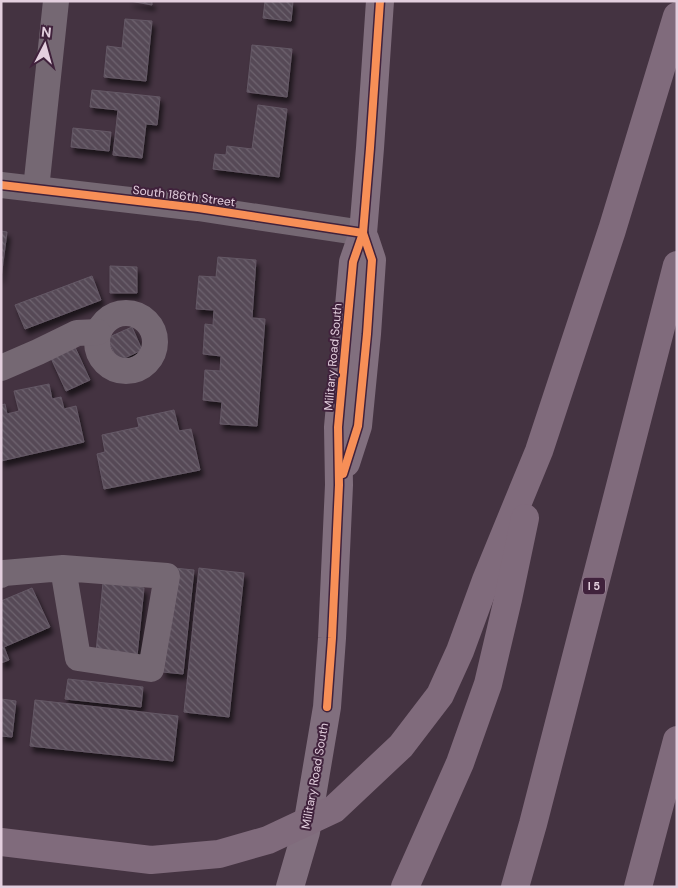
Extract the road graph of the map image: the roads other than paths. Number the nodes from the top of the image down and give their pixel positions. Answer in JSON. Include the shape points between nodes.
{"nodes":[{"id":1,"x":56,"y":1,"type":"edge"},
{"id":2,"x":380,"y":1,"type":"edge"},
{"id":3,"x":677,"y":16,"type":"edge"},
{"id":4,"x":1,"y":185,"type":"edge"},
{"id":5,"x":36,"y":189,"type":"junction"},
{"id":6,"x":363,"y":233,"type":"junction"},
{"id":7,"x":677,"y":265,"type":"edge"},
{"id":8,"x":98,"y":332,"type":"dead end"},
{"id":9,"x":1,"y":368,"type":"edge"},
{"id":10,"x":540,"y":451,"type":"junction"},
{"id":11,"x":63,"y":568,"type":"junction"},
{"id":12,"x":1,"y":575,"type":"edge"},
{"id":13,"x":677,"y":740,"type":"edge"},
{"id":14,"x":1,"y":842,"type":"edge"},
{"id":15,"x":290,"y":887,"type":"edge"},
{"id":16,"x":405,"y":887,"type":"edge"},
{"id":17,"x":515,"y":887,"type":"edge"},
{"id":18,"x":638,"y":887,"type":"edge"}],
"edges":[{"from":1,"to":5,"type":"street"},
{"from":2,"to":6,"type":"main road","name":"Military Road South"},
{"from":3,"to":10,"type":"highway"},
{"from":4,"to":5,"type":"street","name":"South 186th Street"},
{"from":5,"to":6,"type":"street","name":"South 186th Street","via":[[198,208]]},
{"from":6,"to":15,"type":"main road","name":"Military Road South","via":[[372,260],[358,426],[339,484],[326,707],[306,832]]},
{"from":7,"to":17,"type":"highway","number":"I 5"},
{"from":8,"to":9,"type":"street","via":[[77,333]]},
{"from":10,"to":14,"type":"highway","via":[[440,694],[401,746],[334,809],[268,840],[219,854],[151,860]]},
{"from":10,"to":16,"type":"highway","via":[[488,684],[460,763]]},
{"from":11,"to":11,"type":"street","via":[[167,576],[151,669],[78,658]]},
{"from":11,"to":12,"type":"street"},
{"from":13,"to":18,"type":"highway"}]}
